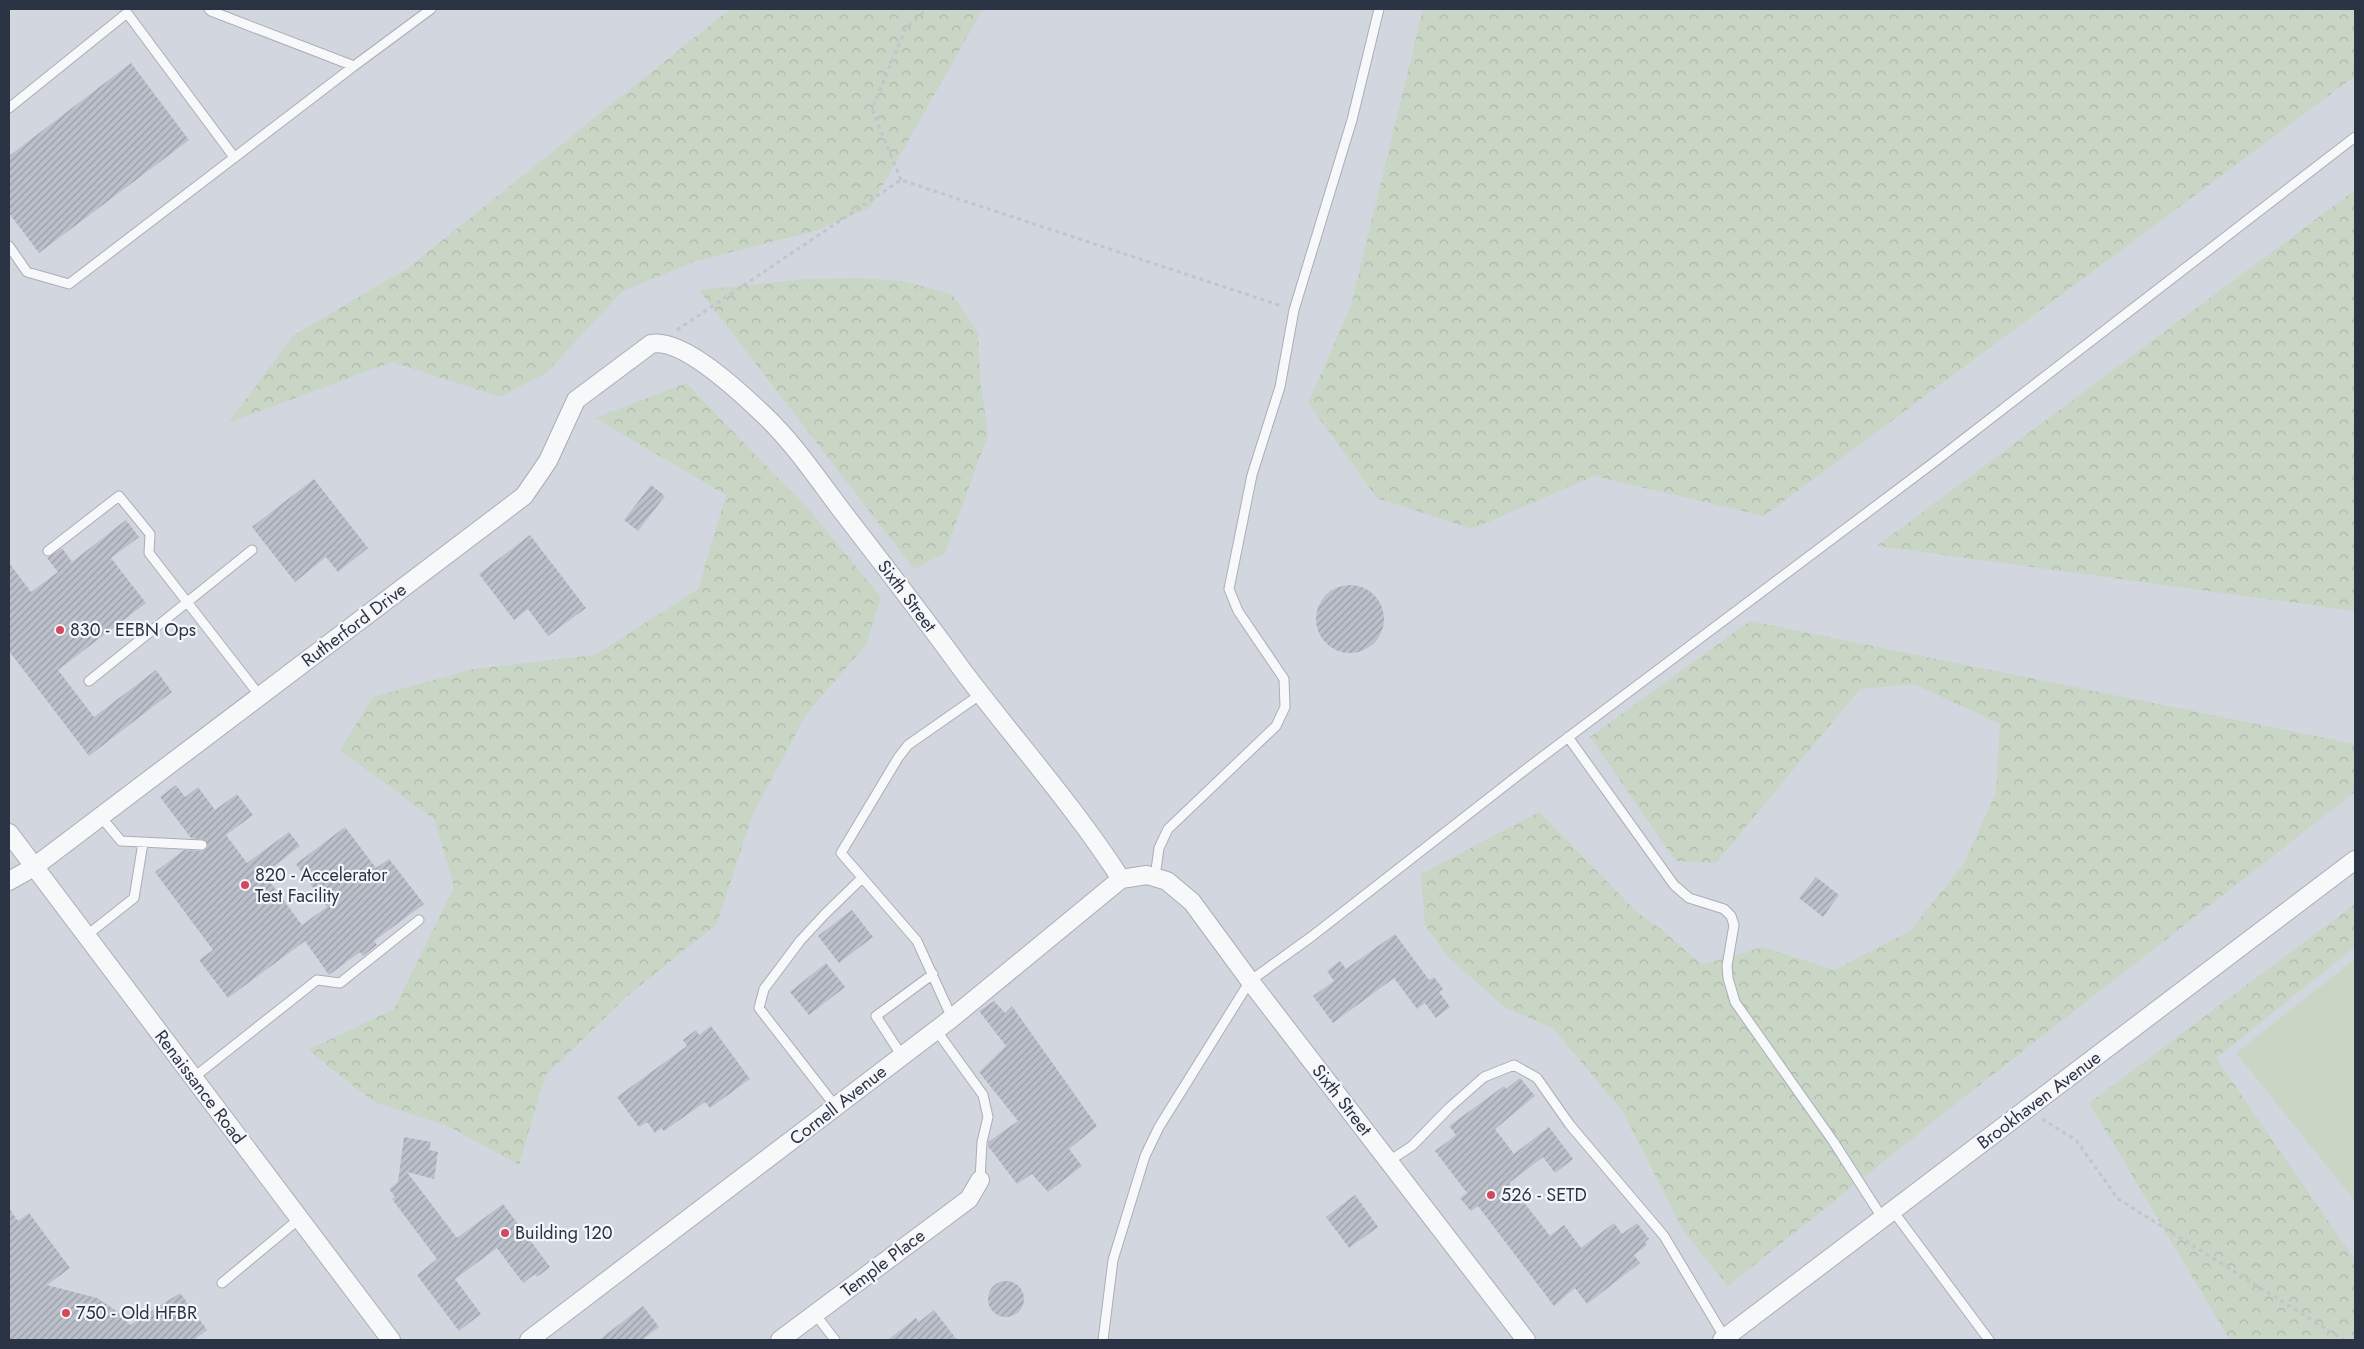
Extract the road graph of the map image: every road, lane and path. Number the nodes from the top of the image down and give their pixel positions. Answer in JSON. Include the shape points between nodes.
{"nodes":[{"id":1,"x":209,"y":9,"type":"edge"},
{"id":2,"x":234,"y":9,"type":"edge"},
{"id":3,"x":431,"y":9,"type":"edge"},
{"id":4,"x":927,"y":9,"type":"edge"},
{"id":5,"x":1379,"y":9,"type":"edge"},
{"id":6,"x":237,"y":20,"type":"junction"},
{"id":7,"x":354,"y":66,"type":"junction"},
{"id":8,"x":9,"y":108,"type":"edge"},
{"id":9,"x":2355,"y":137,"type":"edge"},
{"id":10,"x":234,"y":157,"type":"junction"},
{"id":11,"x":901,"y":180,"type":"junction"},
{"id":12,"x":9,"y":246,"type":"edge"},
{"id":13,"x":1294,"y":310,"type":"junction"},
{"id":14,"x":661,"y":343,"type":"junction"},
{"id":15,"x":252,"y":550,"type":"dead end"},
{"id":16,"x":48,"y":551,"type":"dead end"},
{"id":17,"x":187,"y":603,"type":"junction"},
{"id":18,"x":90,"y":681,"type":"dead end"},
{"id":19,"x":981,"y":694,"type":"junction"},
{"id":20,"x":260,"y":696,"type":"junction"},
{"id":21,"x":1568,"y":738,"type":"junction"},
{"id":22,"x":101,"y":816,"type":"junction"},
{"id":23,"x":9,"y":833,"type":"edge"},
{"id":24,"x":143,"y":843,"type":"junction"},
{"id":25,"x":202,"y":845,"type":"dead end"},
{"id":26,"x":2355,"y":860,"type":"edge"},
{"id":27,"x":34,"y":868,"type":"junction"},
{"id":28,"x":1151,"y":876,"type":"junction"},
{"id":29,"x":862,"y":878,"type":"junction"},
{"id":30,"x":1121,"y":878,"type":"junction"},
{"id":31,"x":9,"y":881,"type":"edge"},
{"id":32,"x":419,"y":920,"type":"dead end"},
{"id":33,"x":86,"y":936,"type":"junction"},
{"id":34,"x":933,"y":974,"type":"junction"},
{"id":35,"x":1250,"y":981,"type":"junction"},
{"id":36,"x":952,"y":1018,"type":"junction"},
{"id":37,"x":936,"y":1030,"type":"junction"},
{"id":38,"x":902,"y":1056,"type":"junction"},
{"id":39,"x":193,"y":1078,"type":"junction"},
{"id":40,"x":836,"y":1107,"type":"junction"},
{"id":41,"x":2027,"y":1110,"type":"junction"},
{"id":42,"x":1388,"y":1161,"type":"junction"},
{"id":43,"x":980,"y":1180,"type":"joint"},
{"id":44,"x":1888,"y":1215,"type":"junction"},
{"id":45,"x":299,"y":1219,"type":"junction"},
{"id":46,"x":222,"y":1283,"type":"dead end"},
{"id":47,"x":815,"y":1314,"type":"junction"},
{"id":48,"x":1724,"y":1339,"type":"edge"},
{"id":49,"x":391,"y":1340,"type":"edge"},
{"id":50,"x":529,"y":1340,"type":"edge"},
{"id":51,"x":780,"y":1340,"type":"edge"},
{"id":52,"x":835,"y":1340,"type":"edge"},
{"id":53,"x":1103,"y":1340,"type":"edge"},
{"id":54,"x":1526,"y":1340,"type":"edge"},
{"id":55,"x":1989,"y":1340,"type":"edge"},
{"id":56,"x":2344,"y":1340,"type":"edge"}],
"edges":[{"from":1,"to":6,"type":"lane"},
{"from":2,"to":6,"type":"lane"},
{"from":3,"to":7,"type":"lane"},
{"from":4,"to":11,"type":"path","via":[[905,30],[872,109]]},
{"from":5,"to":13,"type":"lane","via":[[1352,120]]},
{"from":6,"to":7,"type":"lane"},
{"from":7,"to":10,"type":"lane"},
{"from":8,"to":10,"type":"lane","via":[[127,13]]},
{"from":9,"to":21,"type":"lane","via":[[1933,463]]},
{"from":10,"to":12,"type":"lane","via":[[69,284],[27,272]]},
{"from":11,"to":13,"type":"path"},
{"from":11,"to":14,"type":"path"},
{"from":13,"to":28,"type":"lane","via":[[1280,387],[1252,475],[1229,589],[1238,610],[1284,679],[1285,708],[1276,726],[1168,829]]},
{"from":14,"to":19,"type":"street","name":"Sixth Street","via":[[683,351],[709,368],[765,415],[801,457]]},
{"from":14,"to":20,"type":"street","name":"Rutherford Drive","via":[[651,344],[576,400],[548,461],[524,496]]},
{"from":15,"to":17,"type":"lane"},
{"from":16,"to":17,"type":"lane","via":[[119,496],[150,534],[149,553]]},
{"from":17,"to":18,"type":"lane"},
{"from":17,"to":20,"type":"lane"},
{"from":19,"to":29,"type":"lane","via":[[908,745],[898,758],[841,853]]},
{"from":19,"to":30,"type":"street","name":"Sixth Street","via":[[1103,850]]},
{"from":20,"to":22,"type":"street","name":"Rutherford Drive"},
{"from":21,"to":35,"type":"lane"},
{"from":21,"to":44,"type":"lane","via":[[1674,885],[1689,898],[1724,909],[1731,916],[1734,925],[1727,966],[1735,1002]]},
{"from":22,"to":24,"type":"lane","via":[[121,841]]},
{"from":22,"to":27,"type":"street","name":"Rutherford Drive"},
{"from":23,"to":27,"type":"street","name":"Renaissance Road"},
{"from":24,"to":25,"type":"lane"},
{"from":24,"to":33,"type":"lane","via":[[134,898]]},
{"from":26,"to":41,"type":"street","name":"Brookhaven Avenue"},
{"from":27,"to":31,"type":"street","name":"Rutherford Drive"},
{"from":27,"to":33,"type":"street","name":"Renaissance Road"},
{"from":28,"to":30,"type":"street"},
{"from":28,"to":35,"type":"street","name":"Sixth Street","via":[[1168,881],[1192,902]]},
{"from":29,"to":34,"type":"lane","via":[[917,941]]},
{"from":29,"to":40,"type":"lane","via":[[800,941],[764,989],[759,1008]]},
{"from":30,"to":36,"type":"street","name":"Cornell Avenue"},
{"from":32,"to":39,"type":"lane","via":[[340,983],[317,980]]},
{"from":33,"to":39,"type":"street","name":"Renaissance Road"},
{"from":34,"to":36,"type":"lane"},
{"from":34,"to":38,"type":"lane","via":[[876,1016]]},
{"from":35,"to":42,"type":"street","name":"Sixth Street"},
{"from":35,"to":53,"type":"lane","via":[[1159,1127],[1145,1156],[1113,1260]]},
{"from":36,"to":37,"type":"street","name":"Cornell Avenue"},
{"from":37,"to":38,"type":"street","name":"Cornell Avenue"},
{"from":37,"to":43,"type":"lane","via":[[983,1095],[988,1117],[982,1142]]},
{"from":38,"to":40,"type":"street","name":"Cornell Avenue"},
{"from":39,"to":45,"type":"street","name":"Renaissance Road"},
{"from":40,"to":50,"type":"street","name":"Cornell Avenue"},
{"from":41,"to":44,"type":"street","name":"Brookhaven Avenue"},
{"from":41,"to":56,"type":"path","via":[[2076,1140],[2118,1199]]},
{"from":42,"to":48,"type":"lane","via":[[1412,1146],[1484,1077],[1514,1066],[1537,1078],[1570,1125],[1664,1236]]},
{"from":42,"to":54,"type":"street","name":"Sixth Street"},
{"from":43,"to":47,"type":"street","name":"Temple Place","via":[[969,1198]]},
{"from":44,"to":48,"type":"street","name":"Brookhaven Avenue"},
{"from":44,"to":55,"type":"lane"},
{"from":45,"to":46,"type":"lane"},
{"from":45,"to":49,"type":"street","name":"Renaissance Road"},
{"from":47,"to":51,"type":"street","name":"Temple Place"},
{"from":47,"to":52,"type":"lane"}]}
